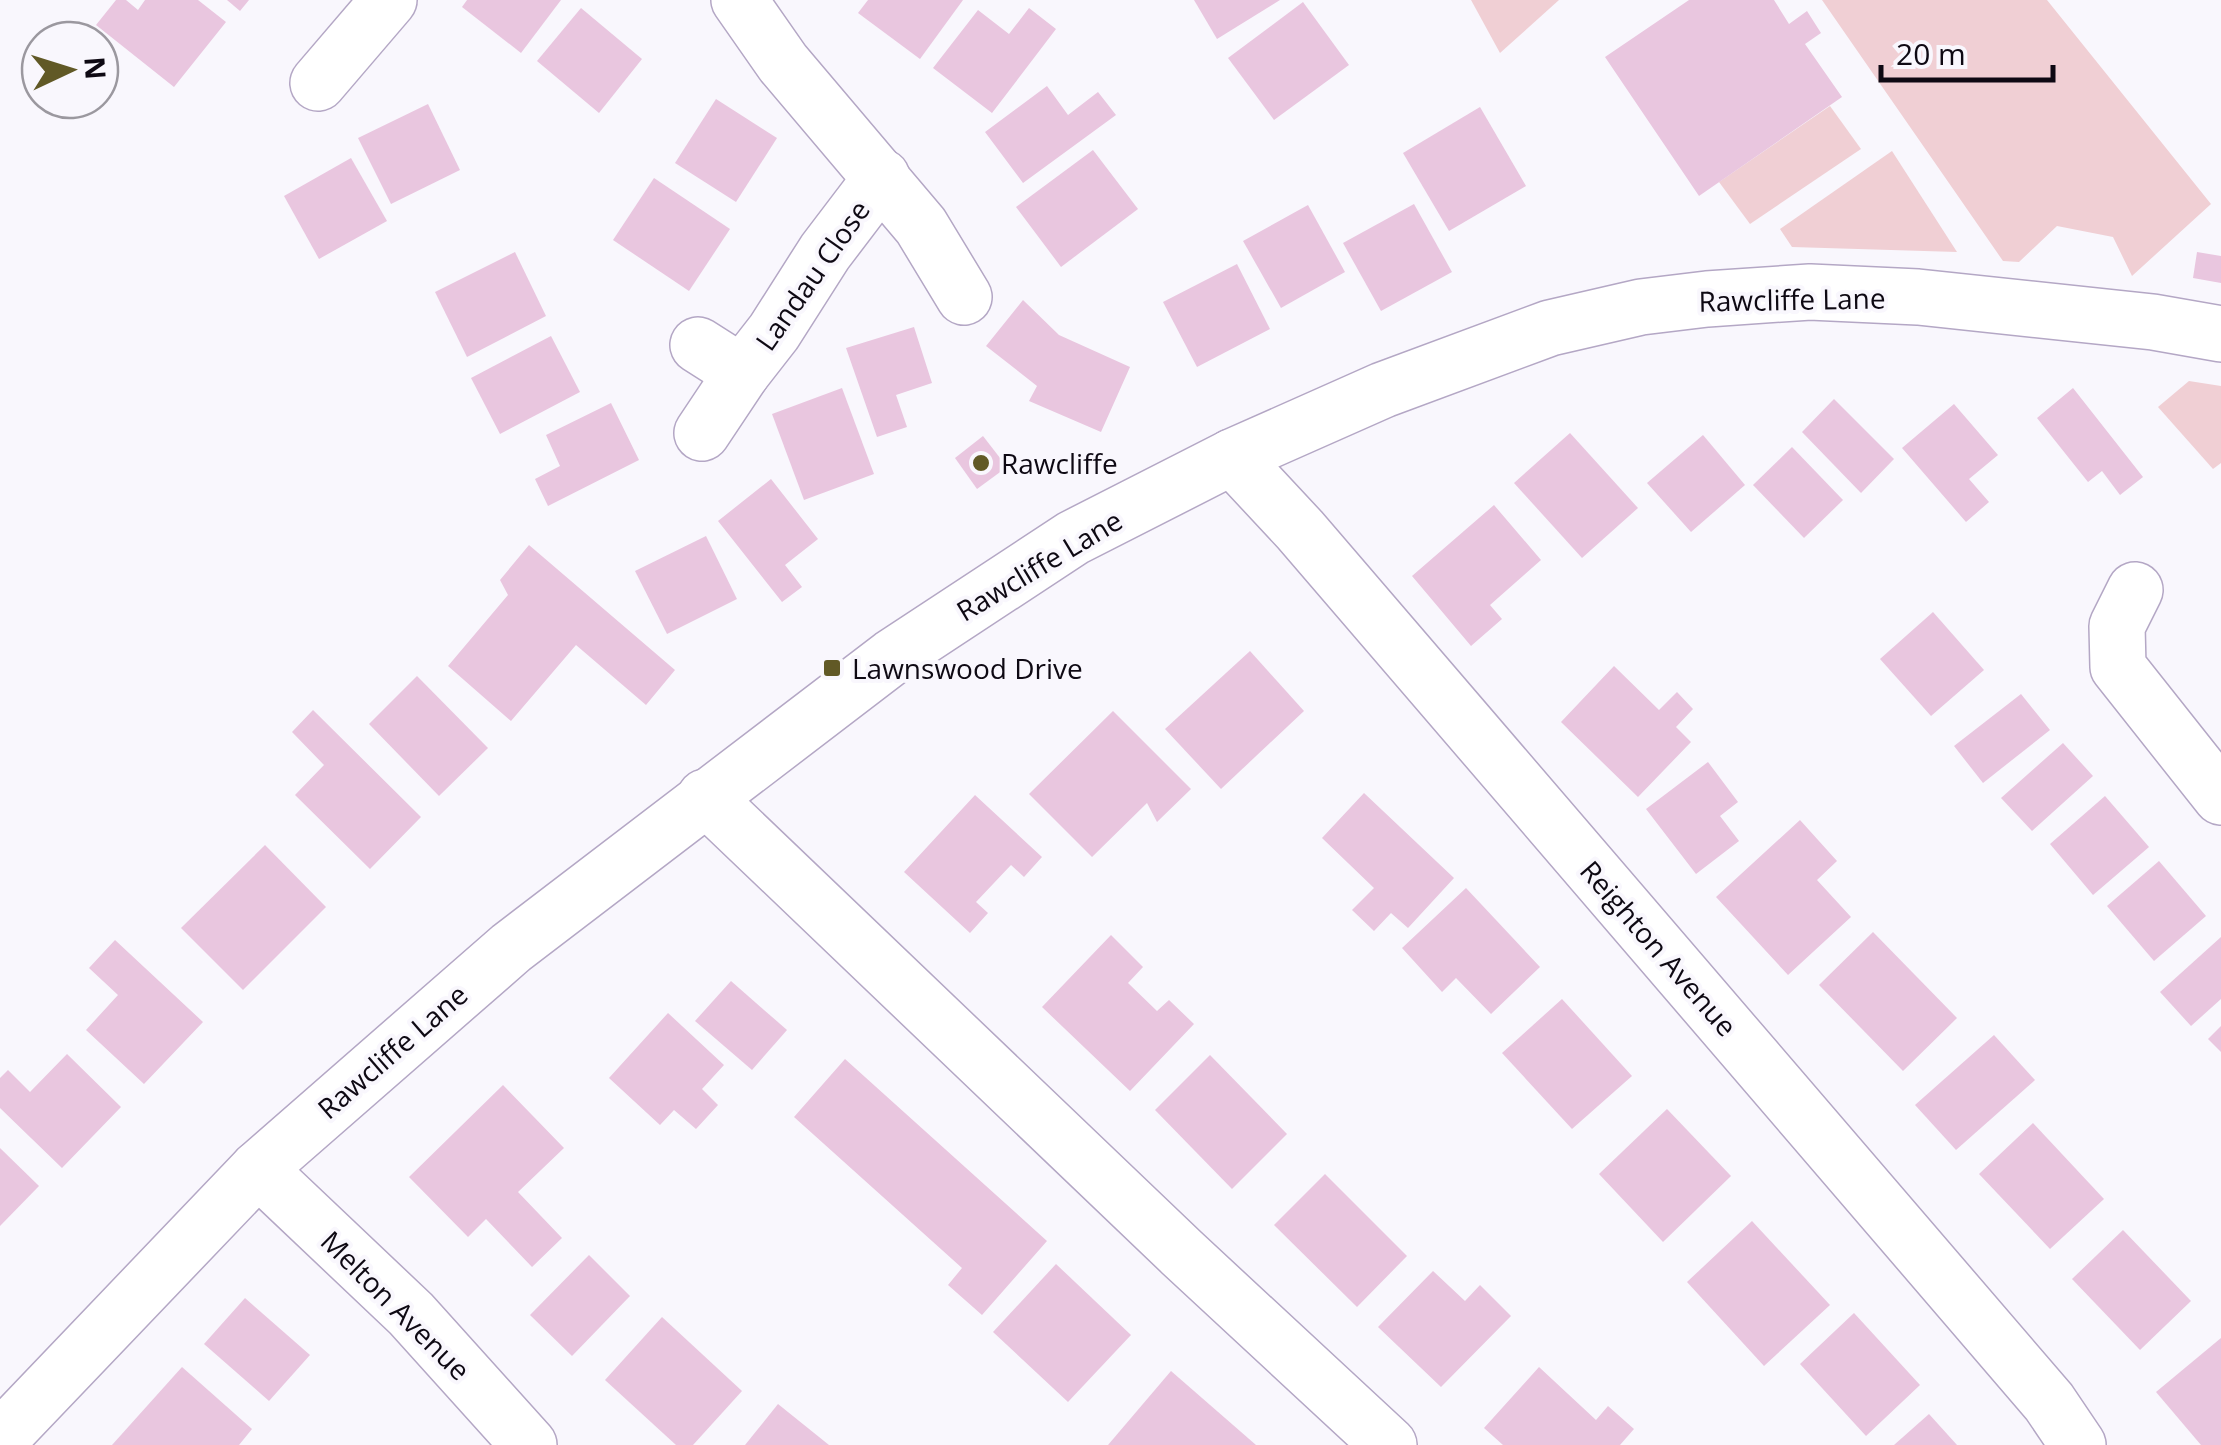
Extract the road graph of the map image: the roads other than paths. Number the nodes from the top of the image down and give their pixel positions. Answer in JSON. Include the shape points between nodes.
{"nodes":[{"id":1,"x":389,"y":0,"type":"edge"},
{"id":2,"x":739,"y":0,"type":"edge"},
{"id":3,"x":318,"y":83,"type":"dead end"},
{"id":4,"x":882,"y":177,"type":"junction"},
{"id":5,"x":964,"y":298,"type":"dead end"},
{"id":6,"x":2221,"y":334,"type":"edge"},
{"id":7,"x":702,"y":433,"type":"dead end"},
{"id":8,"x":1232,"y":457,"type":"junction"},
{"id":9,"x":2135,"y":590,"type":"dead end"},
{"id":10,"x":706,"y":797,"type":"junction"},
{"id":11,"x":2221,"y":798,"type":"edge"},
{"id":12,"x":258,"y":1170,"type":"junction"},
{"id":13,"x":0,"y":1438,"type":"edge"},
{"id":14,"x":529,"y":1445,"type":"edge"},
{"id":15,"x":1389,"y":1445,"type":"edge"},
{"id":16,"x":2078,"y":1445,"type":"edge"}],
"edges":[{"from":1,"to":3,"type":"street"},
{"from":2,"to":4,"type":"street","name":"Landau Close","via":[[783,63]]},
{"from":4,"to":5,"type":"street","name":"Landau Close"},
{"from":4,"to":7,"type":"street","name":"Landau Close","via":[[774,332],[720,359]]},
{"from":6,"to":8,"type":"street","name":"Rawcliffe Lane","via":[[1918,297],[1810,292],[1707,298],[1550,328]]},
{"from":8,"to":10,"type":"street","name":"Rawcliffe Lane","via":[[1074,538],[892,657]]},
{"from":8,"to":16,"type":"street","name":"Reighton Avenue","via":[[2036,1387]]},
{"from":9,"to":11,"type":"street","via":[[2117,626],[2118,668]]},
{"from":10,"to":12,"type":"street","name":"Rawcliffe Lane","via":[[511,948]]},
{"from":10,"to":15,"type":"street"},
{"from":12,"to":13,"type":"street","name":"Rawcliffe Lane"},
{"from":12,"to":14,"type":"street","name":"Melton Avenue","via":[[411,1314]]}]}
